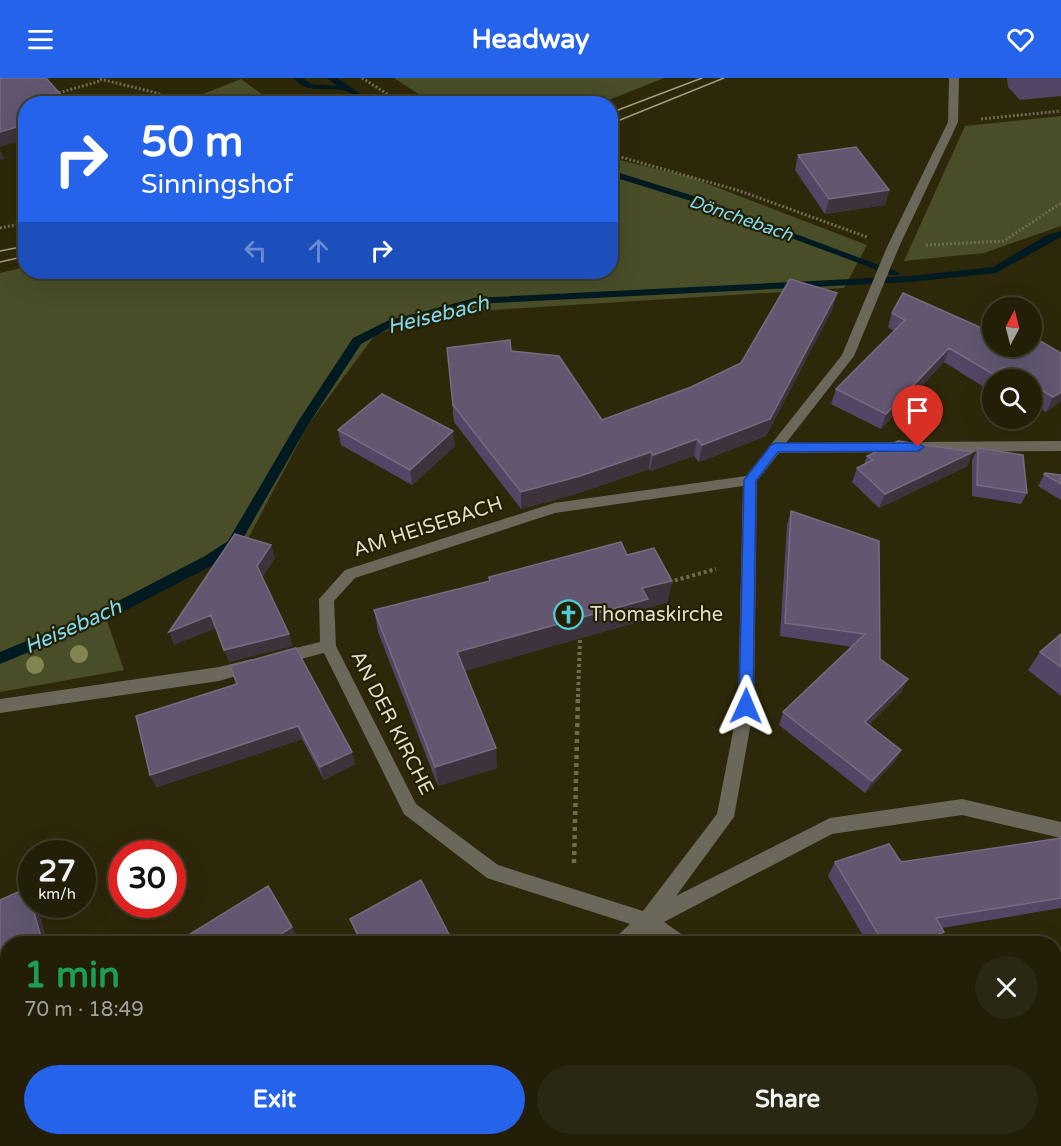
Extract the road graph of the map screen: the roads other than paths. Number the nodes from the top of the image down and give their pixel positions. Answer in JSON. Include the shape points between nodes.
{"nodes":[{"id":1,"x":954,"y":78,"type":"edge"},
{"id":2,"x":1061,"y":446,"type":"edge"},
{"id":3,"x":775,"y":448,"type":"junction"},
{"id":4,"x":750,"y":480,"type":"junction"},
{"id":5,"x":328,"y":646,"type":"junction"},
{"id":6,"x":0,"y":706,"type":"edge"},
{"id":7,"x":1061,"y":830,"type":"edge"},
{"id":8,"x":647,"y":921,"type":"junction"},
{"id":9,"x":631,"y":936,"type":"edge"},
{"id":10,"x":648,"y":936,"type":"edge"},
{"id":11,"x":669,"y":936,"type":"edge"}],
"edges":[{"from":1,"to":3,"type":"street","via":[[952,122],[893,247],[848,356]]},
{"from":2,"to":3,"type":"street"},
{"from":3,"to":4,"type":"street"},
{"from":4,"to":5,"type":"street","name":"AM HEISEBACH","via":[[554,508],[350,574],[326,599]]},
{"from":4,"to":8,"type":"street","via":[[746,706],[725,817]]},
{"from":5,"to":6,"type":"street","via":[[219,674]]},
{"from":5,"to":8,"type":"street","name":"AN DER KIRCHE","via":[[410,809],[493,872]]},
{"from":7,"to":8,"type":"street","via":[[962,807],[830,826]]},
{"from":8,"to":9,"type":"street"},
{"from":8,"to":10,"type":"street"},
{"from":8,"to":11,"type":"street","name":"AN DER KIRCHE"}]}
